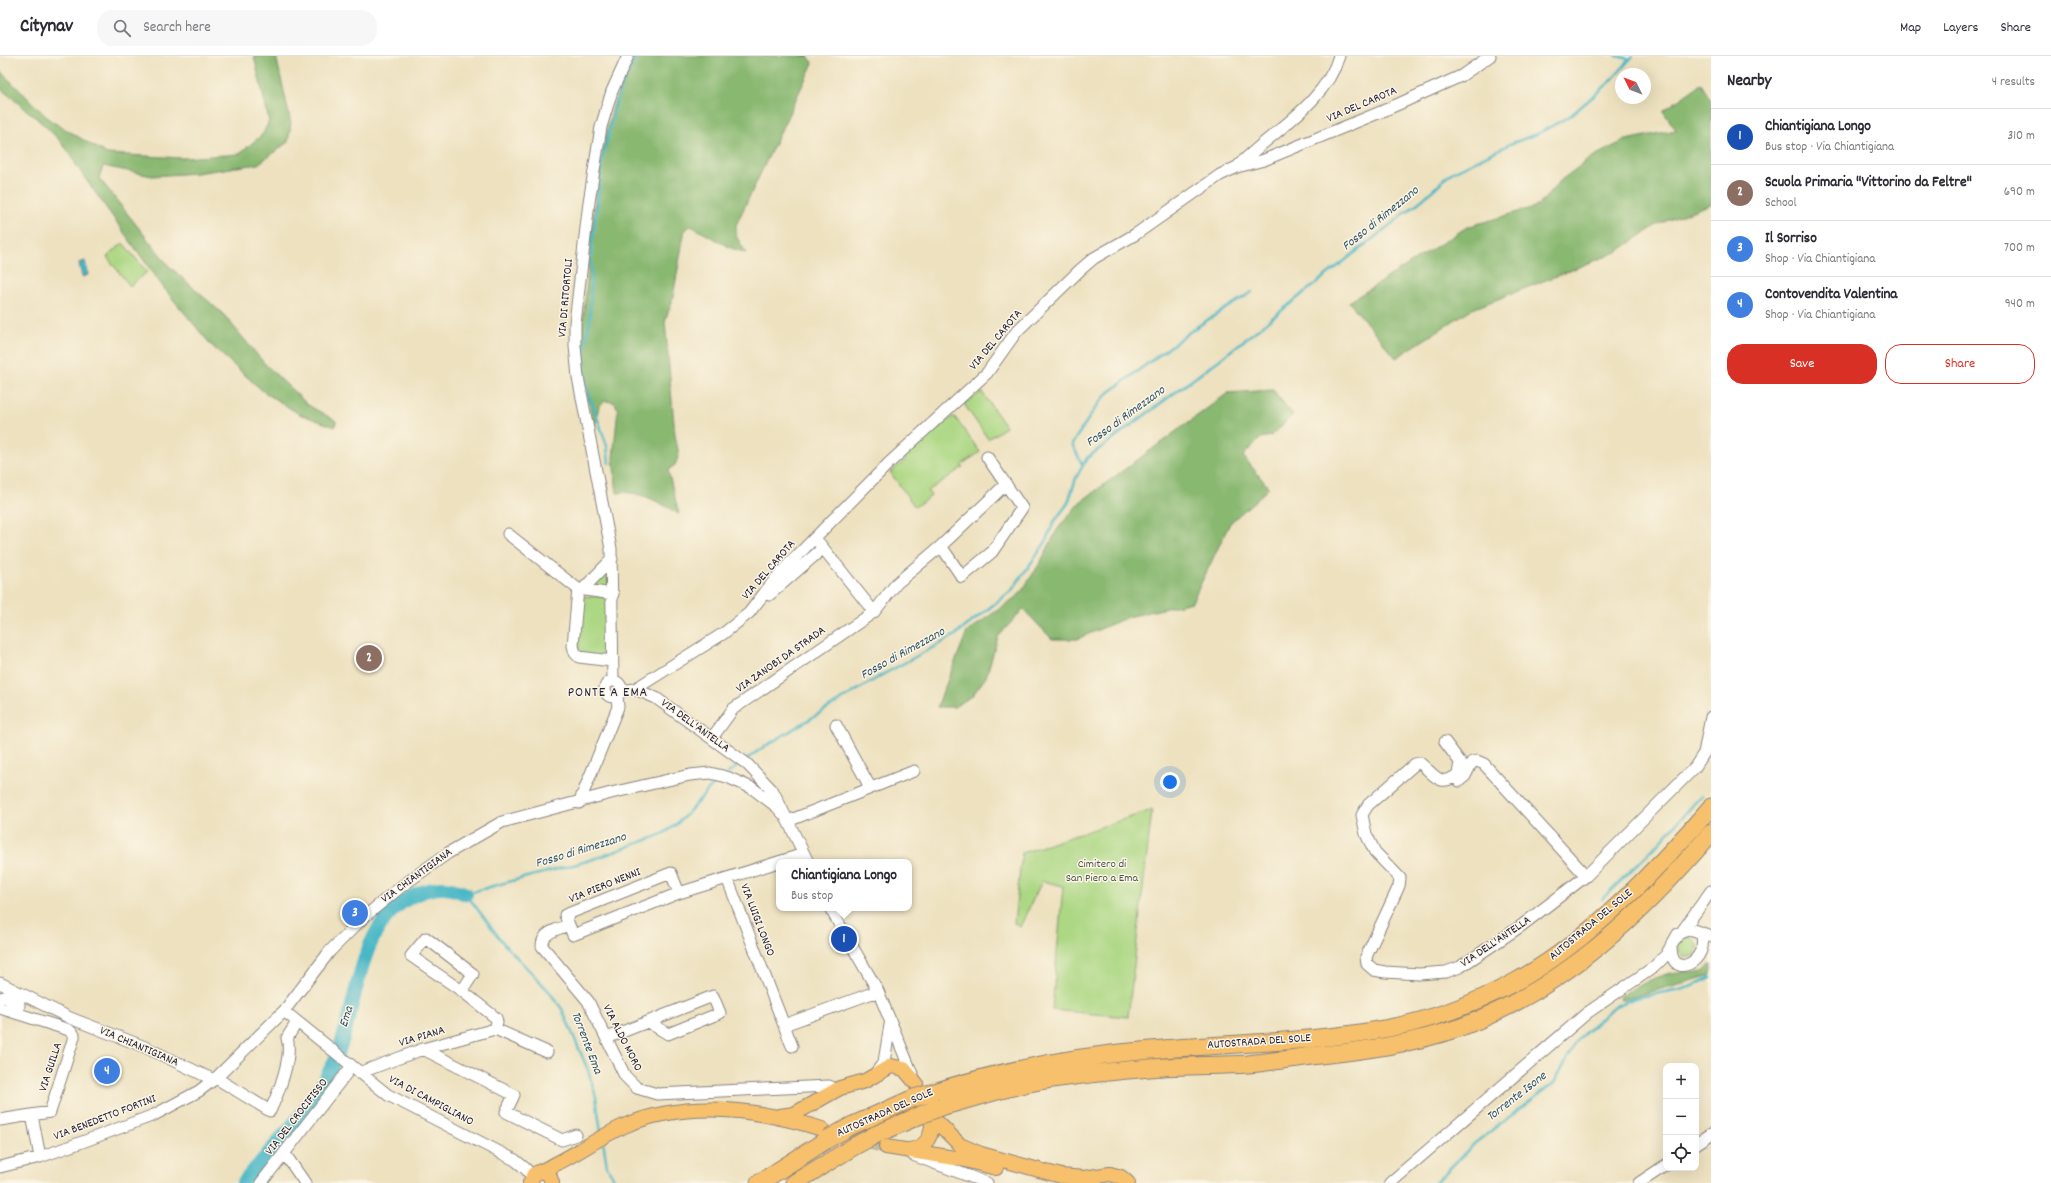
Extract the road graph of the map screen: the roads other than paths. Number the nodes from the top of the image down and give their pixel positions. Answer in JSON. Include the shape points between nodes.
{"nodes":[{"id":1,"x":628,"y":56,"type":"edge"},
{"id":2,"x":1339,"y":56,"type":"edge"},
{"id":3,"x":1490,"y":56,"type":"edge"},
{"id":4,"x":1237,"y":167,"type":"junction"},
{"id":5,"x":987,"y":457,"type":"dead end"},
{"id":6,"x":1006,"y":484,"type":"junction"},
{"id":7,"x":508,"y":534,"type":"dead end"},
{"id":8,"x":816,"y":537,"type":"junction"},
{"id":9,"x":941,"y":546,"type":"junction"},
{"id":10,"x":822,"y":549,"type":"junction"},
{"id":11,"x":612,"y":559,"type":"junction"},
{"id":12,"x":580,"y":589,"type":"junction"},
{"id":13,"x":613,"y":594,"type":"junction"},
{"id":14,"x":874,"y":612,"type":"junction"},
{"id":15,"x":749,"y":613,"type":"junction"},
{"id":16,"x":612,"y":661,"type":"junction"},
{"id":17,"x":635,"y":689,"type":"junction"},
{"id":18,"x":619,"y":693,"type":"junction"},
{"id":19,"x":1711,"y":717,"type":"edge"},
{"id":20,"x":836,"y":725,"type":"dead end"},
{"id":21,"x":712,"y":738,"type":"junction"},
{"id":22,"x":1444,"y":742,"type":"dead end"},
{"id":23,"x":743,"y":761,"type":"joint"},
{"id":24,"x":914,"y":771,"type":"dead end"},
{"id":25,"x":1448,"y":781,"type":"junction"},
{"id":26,"x":870,"y":787,"type":"junction"},
{"id":27,"x":579,"y":803,"type":"junction"},
{"id":28,"x":1711,"y":807,"type":"edge"},
{"id":29,"x":787,"y":819,"type":"junction"},
{"id":30,"x":1711,"y":834,"type":"edge"},
{"id":31,"x":806,"y":858,"type":"edge"},
{"id":32,"x":776,"y":866,"type":"edge"},
{"id":33,"x":1586,"y":876,"type":"junction"},
{"id":34,"x":727,"y":878,"type":"junction"},
{"id":35,"x":1710,"y":892,"type":"edge"},
{"id":36,"x":679,"y":893,"type":"junction"},
{"id":37,"x":832,"y":911,"type":"edge"},
{"id":38,"x":569,"y":925,"type":"junction"},
{"id":39,"x":1684,"y":930,"type":"junction"},
{"id":40,"x":1704,"y":934,"type":"edge"},
{"id":41,"x":1671,"y":946,"type":"junction"},
{"id":42,"x":1709,"y":950,"type":"edge"},
{"id":43,"x":1679,"y":963,"type":"junction"},
{"id":44,"x":1643,"y":975,"type":"junction"},
{"id":45,"x":0,"y":983,"type":"edge"},
{"id":46,"x":462,"y":991,"type":"junction"},
{"id":47,"x":878,"y":991,"type":"junction"},
{"id":48,"x":0,"y":998,"type":"edge"},
{"id":49,"x":19,"y":1006,"type":"dead end"},
{"id":50,"x":0,"y":1008,"type":"edge"},
{"id":51,"x":284,"y":1011,"type":"junction"},
{"id":52,"x":890,"y":1020,"type":"junction"},
{"id":53,"x":297,"y":1022,"type":"junction"},
{"id":54,"x":648,"y":1022,"type":"junction"},
{"id":55,"x":784,"y":1025,"type":"junction"},
{"id":56,"x":495,"y":1029,"type":"junction"},
{"id":57,"x":607,"y":1038,"type":"junction"},
{"id":58,"x":792,"y":1046,"type":"dead end"},
{"id":59,"x":423,"y":1049,"type":"junction"},
{"id":60,"x":547,"y":1052,"type":"dead end"},
{"id":61,"x":352,"y":1066,"type":"junction"},
{"id":62,"x":874,"y":1076,"type":"junction"},
{"id":63,"x":215,"y":1079,"type":"junction"},
{"id":64,"x":915,"y":1091,"type":"junction"},
{"id":65,"x":830,"y":1093,"type":"junction"},
{"id":66,"x":32,"y":1115,"type":"junction"},
{"id":67,"x":776,"y":1117,"type":"junction"},
{"id":68,"x":934,"y":1118,"type":"junction"},
{"id":69,"x":0,"y":1120,"type":"edge"},
{"id":70,"x":824,"y":1132,"type":"junction"},
{"id":71,"x":1711,"y":1134,"type":"edge"},
{"id":72,"x":576,"y":1135,"type":"dead end"},
{"id":73,"x":881,"y":1141,"type":"junction"},
{"id":74,"x":1699,"y":1142,"type":"edge"},
{"id":75,"x":903,"y":1151,"type":"junction"},
{"id":76,"x":285,"y":1154,"type":"junction"},
{"id":77,"x":40,"y":1157,"type":"junction"},
{"id":78,"x":0,"y":1167,"type":"edge"},
{"id":79,"x":1663,"y":1167,"type":"edge"},
{"id":80,"x":1093,"y":1179,"type":"edge"},
{"id":81,"x":541,"y":1180,"type":"edge"},
{"id":82,"x":1128,"y":1182,"type":"edge"},
{"id":83,"x":261,"y":1183,"type":"edge"},
{"id":84,"x":305,"y":1183,"type":"edge"},
{"id":85,"x":759,"y":1183,"type":"edge"},
{"id":86,"x":794,"y":1183,"type":"edge"},
{"id":87,"x":987,"y":1183,"type":"edge"},
{"id":88,"x":1048,"y":1183,"type":"edge"},
{"id":89,"x":1390,"y":1183,"type":"edge"},
{"id":90,"x":1639,"y":1183,"type":"edge"}],
"edges":[{"from":1,"to":11,"type":"street","name":"VIA DI RITORTOLI","via":[[612,91],[601,127],[590,194],[575,323],[578,377]]},
{"from":2,"to":4,"type":"street","name":"VIA DEL CAROTA","via":[[1326,82],[1304,109],[1254,149]]},
{"from":3,"to":4,"type":"street","name":"VIA DEL CAROTA","via":[[1460,76],[1383,111],[1264,160]]},
{"from":4,"to":8,"type":"street","name":"VIA DEL CAROTA","via":[[1220,174],[1080,270],[1017,331],[987,373],[889,463]]},
{"from":5,"to":6,"type":"street"},
{"from":6,"to":9,"type":"street","name":"VIA ZANOBI DA STRADA"},
{"from":6,"to":9,"type":"street","via":[[1022,508],[992,552],[962,577]]},
{"from":7,"to":12,"type":"street"},
{"from":8,"to":10,"type":"street"},
{"from":8,"to":15,"type":"street","name":"VIA DEL CAROTA","via":[[780,573]]},
{"from":9,"to":14,"type":"street","name":"VIA ZANOBI DA STRADA","via":[[898,583]]},
{"from":10,"to":14,"type":"street"},
{"from":10,"to":15,"type":"street","name":"VIA DEL CAROTA"},
{"from":11,"to":12,"type":"street"},
{"from":11,"to":13,"type":"street","name":"VIA DI RITORTOLI"},
{"from":12,"to":13,"type":"street"},
{"from":12,"to":16,"type":"street","via":[[573,646],[575,653],[579,657]]},
{"from":13,"to":16,"type":"street","name":"VIA DI RITORTOLI"},
{"from":14,"to":21,"type":"street","name":"VIA ZANOBI DA STRADA","via":[[733,709]]},
{"from":15,"to":17,"type":"street","name":"VIA DEL CAROTA","via":[[724,633]]},
{"from":16,"to":18,"type":"street","name":"VIA DI RITORTOLI","via":[[613,681],[607,684],[606,690],[610,696]]},
{"from":17,"to":18,"type":"street"},
{"from":17,"to":21,"type":"street","name":"VIA DELL'ANTELLA","via":[[656,698]]},
{"from":18,"to":27,"type":"street","via":[[618,707]]},
{"from":19,"to":33,"type":"street","name":"VIA DELL'ANTELLA","via":[[1704,752],[1695,767]]},
{"from":20,"to":26,"type":"street"},
{"from":21,"to":23,"type":"street","name":"VIA DELL'ANTELLA"},
{"from":22,"to":25,"type":"street","via":[[1461,767],[1458,774]]},
{"from":23,"to":29,"type":"street","name":"VIA CHIANTIGIANA","via":[[769,786]]},
{"from":24,"to":26,"type":"street"},
{"from":25,"to":33,"type":"street","via":[[1462,779],[1472,762],[1484,764]]},
{"from":25,"to":33,"type":"street","name":"VIA DELL'ANTELLA","via":[[1433,777],[1420,763],[1415,764],[1368,804],[1362,816],[1366,834],[1375,852],[1400,878],[1399,886],[1366,957],[1367,964],[1374,970],[1419,974],[1446,972],[1460,967],[1521,926]]},
{"from":26,"to":29,"type":"street"},
{"from":27,"to":29,"type":"street","name":"VIA CHIANTIGIANA","via":[[611,793],[710,773],[741,782],[766,798]]},
{"from":27,"to":51,"type":"street","name":"VIA CHIANTIGIANA","via":[[502,822],[448,853],[364,917],[330,951]]},
{"from":28,"to":64,"type":"highway","name":"AUTOSTRADA DEL SOLE","bridge":true,"via":[[1636,887],[1568,948],[1514,983],[1471,1003],[1390,1028],[1336,1036],[1085,1057],[979,1077],[931,1092]]},
{"from":29,"to":31,"type":"street","name":"VIA CHIANTIGIANA"},
{"from":30,"to":68,"type":"highway","name":"AUTOSTRADA DEL SOLE","via":[[1638,913],[1569,970],[1534,992],[1462,1027],[1367,1050],[1248,1064],[1152,1068],[1046,1081]]},
{"from":32,"to":34,"type":"street","name":"VIA LUIGI LONGO"},
{"from":34,"to":36,"type":"street"},
{"from":34,"to":55,"type":"street","name":"VIA LUIGI LONGO"},
{"from":35,"to":39,"type":"street"},
{"from":35,"to":40,"type":"street","via":[[1703,910]]},
{"from":36,"to":38,"type":"street","via":[[573,935]]},
{"from":36,"to":38,"type":"street","name":"VIA PIERO NENNI","via":[[671,874],[565,915]]},
{"from":37,"to":47,"type":"street"},
{"from":38,"to":57,"type":"street","name":"VIA ALDO MORO","via":[[546,935],[542,946],[581,990]]},
{"from":39,"to":40,"type":"street","via":[[1690,929]]},
{"from":39,"to":41,"type":"street","via":[[1675,936]]},
{"from":40,"to":42,"type":"street"},
{"from":41,"to":43,"type":"street","via":[[1673,956]]},
{"from":41,"to":44,"type":"street","via":[[1661,961]]},
{"from":42,"to":43,"type":"street","via":[[1704,960],[1696,965]]},
{"from":43,"to":44,"type":"street"},
{"from":44,"to":89,"type":"street","via":[[1587,1013]]},
{"from":45,"to":63,"type":"street","name":"VIA CHIANTIGIANA","via":[[70,1018],[145,1047]]},
{"from":46,"to":46,"type":"street","via":[[411,956],[426,938],[473,974]]},
{"from":46,"to":56,"type":"street","via":[[496,1018]]},
{"from":47,"to":52,"type":"street"},
{"from":47,"to":55,"type":"street"},
{"from":48,"to":49,"type":"street","via":[[4,997]]},
{"from":50,"to":66,"type":"street","name":"VIA GUILLA","via":[[68,1030],[74,1035],[50,1112]]},
{"from":51,"to":53,"type":"street","name":"VIA DI CAMPIGLIANO"},
{"from":51,"to":63,"type":"street","name":"VIA CHIANTIGIANA"},
{"from":52,"to":62,"type":"street","via":[[884,1062]]},
{"from":52,"to":64,"type":"street"},
{"from":53,"to":61,"type":"street","name":"VIA DI CAMPIGLIANO"},
{"from":53,"to":63,"type":"street","via":[[287,1038],[287,1061],[270,1111]]},
{"from":54,"to":54,"type":"street","via":[[668,1034],[720,1013],[713,996]]},
{"from":54,"to":57,"type":"street"},
{"from":55,"to":58,"type":"street","name":"VIA LUIGI LONGO"},
{"from":56,"to":59,"type":"street","name":"VIA PIANA"},
{"from":56,"to":60,"type":"street"},
{"from":57,"to":65,"type":"street","name":"VIA ALDO MORO","via":[[621,1070],[628,1080],[642,1091],[657,1094],[826,1086],[832,1087]]},
{"from":59,"to":61,"type":"street","name":"VIA PIANA"},
{"from":59,"to":72,"type":"street","via":[[514,1095],[506,1112],[562,1140]]},
{"from":61,"to":76,"type":"street","name":"VIA DEL CROCIFISSO"},
{"from":61,"to":81,"type":"street","name":"VIA DI CAMPIGLIANO","via":[[388,1095],[515,1160]]},
{"from":62,"to":64,"type":"main road","via":[[896,1066],[907,1072]]},
{"from":62,"to":65,"type":"main road"},
{"from":63,"to":77,"type":"street","name":"VIA BENEDETTO FORTINI","via":[[196,1094],[154,1114]]},
{"from":64,"to":70,"type":"highway","name":"AUTOSTRADA DEL SOLE","bridge":true,"via":[[851,1126]]},
{"from":65,"to":67,"type":"main road","via":[[794,1114]]},
{"from":65,"to":70,"type":"main road","via":[[818,1106],[815,1114]]},
{"from":66,"to":69,"type":"street","name":"VIA GUILLA"},
{"from":66,"to":77,"type":"street"},
{"from":67,"to":70,"type":"main road"},
{"from":67,"to":81,"type":"main road","via":[[749,1112],[702,1110],[662,1115],[626,1125],[584,1147],[558,1162]]},
{"from":68,"to":73,"type":"highway","name":"AUTOSTRADA DEL SOLE"},
{"from":68,"to":75,"type":"main road","via":[[930,1135],[924,1144],[916,1150]]},
{"from":68,"to":80,"type":"main road","via":[[960,1145],[981,1154],[1061,1176]]},
{"from":70,"to":85,"type":"highway","name":"AUTOSTRADA DEL SOLE"},
{"from":71,"to":74,"type":"street"},
{"from":73,"to":75,"type":"main road"},
{"from":73,"to":86,"type":"highway","name":"AUTOSTRADA DEL SOLE","bridge":true,"via":[[853,1147]]},
{"from":75,"to":87,"type":"street"},
{"from":75,"to":88,"type":"main road","via":[[961,1159]]},
{"from":76,"to":83,"type":"street","name":"VIA DEL CROCIFISSO"},
{"from":76,"to":84,"type":"street"},
{"from":77,"to":78,"type":"street","name":"VIA BENEDETTO FORTINI"},
{"from":79,"to":90,"type":"street"},
{"from":80,"to":82,"type":"main road","via":[[1114,1174]]}]}
